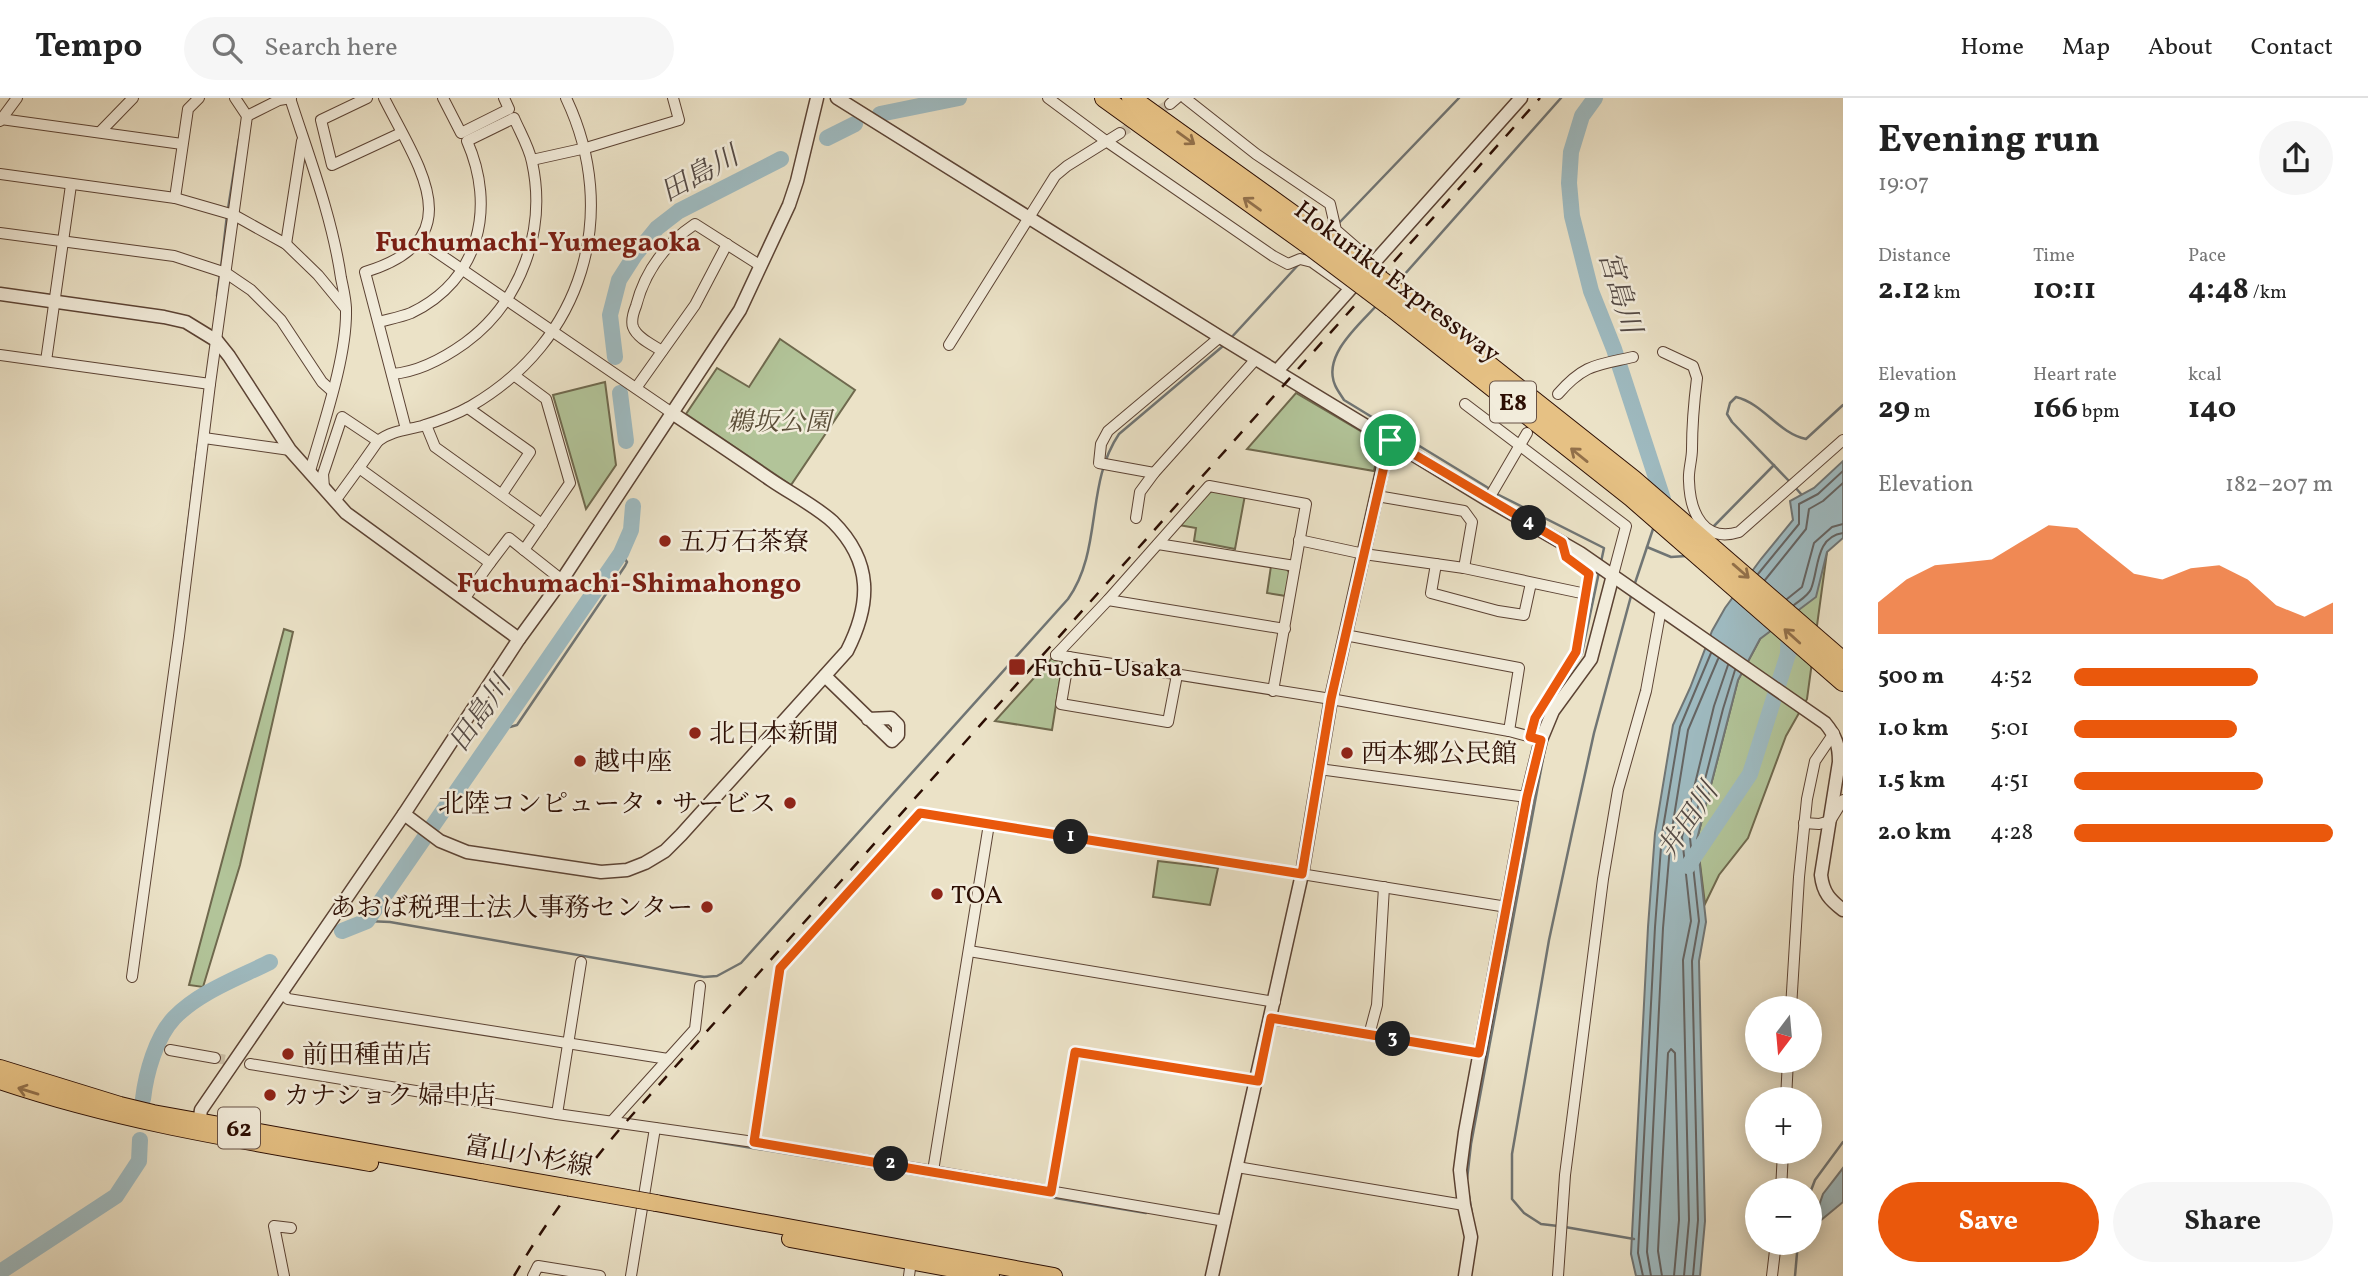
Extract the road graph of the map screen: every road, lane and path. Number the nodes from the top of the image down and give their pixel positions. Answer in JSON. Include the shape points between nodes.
{"nodes":[{"id":1,"x":17,"y":98,"type":"edge"},
{"id":2,"x":133,"y":98,"type":"edge"},
{"id":3,"x":199,"y":98,"type":"edge"},
{"id":4,"x":235,"y":98,"type":"edge"},
{"id":5,"x":291,"y":98,"type":"edge"},
{"id":6,"x":367,"y":98,"type":"edge"},
{"id":7,"x":384,"y":98,"type":"edge"},
{"id":8,"x":443,"y":98,"type":"edge"},
{"id":9,"x":504,"y":98,"type":"edge"},
{"id":10,"x":566,"y":98,"type":"edge"},
{"id":11,"x":673,"y":98,"type":"edge"},
{"id":12,"x":817,"y":98,"type":"edge"},
{"id":13,"x":837,"y":98,"type":"edge"},
{"id":14,"x":1048,"y":98,"type":"edge"},
{"id":15,"x":1104,"y":98,"type":"edge"},
{"id":16,"x":1131,"y":98,"type":"edge"},
{"id":17,"x":1185,"y":98,"type":"edge"},
{"id":18,"x":1521,"y":98,"type":"edge"},
{"id":19,"x":247,"y":116,"type":"junction"},
{"id":20,"x":1,"y":120,"type":"edge"},
{"id":21,"x":100,"y":132,"type":"junction"},
{"id":22,"x":401,"y":133,"type":"junction"},
{"id":23,"x":1120,"y":133,"type":"tunnel mouth"},
{"id":24,"x":302,"y":138,"type":"junction"},
{"id":25,"x":1106,"y":141,"type":"junction"},
{"id":26,"x":183,"y":144,"type":"junction"},
{"id":27,"x":586,"y":148,"type":"junction"},
{"id":28,"x":532,"y":160,"type":"junction"},
{"id":29,"x":0,"y":174,"type":"edge"},
{"id":30,"x":71,"y":185,"type":"junction"},
{"id":31,"x":176,"y":198,"type":"junction"},
{"id":32,"x":234,"y":215,"type":"junction"},
{"id":33,"x":1027,"y":219,"type":"junction"},
{"id":34,"x":0,"y":233,"type":"edge"},
{"id":35,"x":1311,"y":238,"type":"junction"},
{"id":36,"x":419,"y":240,"type":"junction"},
{"id":37,"x":62,"y":242,"type":"junction"},
{"id":38,"x":286,"y":244,"type":"junction"},
{"id":39,"x":727,"y":244,"type":"junction"},
{"id":40,"x":1374,"y":262,"type":"junction"},
{"id":41,"x":761,"y":266,"type":"junction"},
{"id":42,"x":462,"y":270,"type":"junction"},
{"id":43,"x":226,"y":273,"type":"junction"},
{"id":44,"x":1350,"y":289,"type":"junction"},
{"id":45,"x":0,"y":294,"type":"edge"},
{"id":46,"x":506,"y":300,"type":"junction"},
{"id":47,"x":54,"y":301,"type":"junction"},
{"id":48,"x":1397,"y":302,"type":"junction"},
{"id":49,"x":346,"y":309,"type":"junction"},
{"id":50,"x":379,"y":322,"type":"junction"},
{"id":51,"x":552,"y":331,"type":"junction"},
{"id":52,"x":1220,"y":337,"type":"junction"},
{"id":53,"x":217,"y":341,"type":"junction"},
{"id":54,"x":949,"y":345,"type":"dead end"},
{"id":55,"x":662,"y":351,"type":"junction"},
{"id":56,"x":1663,"y":352,"type":"dead end"},
{"id":57,"x":0,"y":355,"type":"edge"},
{"id":58,"x":1633,"y":357,"type":"dead end"},
{"id":59,"x":1256,"y":359,"type":"junction"},
{"id":60,"x":46,"y":361,"type":"junction"},
{"id":61,"x":1277,"y":371,"type":"junction"},
{"id":62,"x":392,"y":374,"type":"junction"},
{"id":63,"x":515,"y":376,"type":"junction"},
{"id":64,"x":210,"y":384,"type":"junction"},
{"id":65,"x":636,"y":388,"type":"junction"},
{"id":66,"x":332,"y":391,"type":"junction"},
{"id":67,"x":1558,"y":394,"type":"dead end"},
{"id":68,"x":1465,"y":404,"type":"dead end"},
{"id":69,"x":468,"y":408,"type":"junction"},
{"id":70,"x":326,"y":412,"type":"junction"},
{"id":71,"x":672,"y":413,"type":"junction"},
{"id":72,"x":342,"y":417,"type":"junction"},
{"id":73,"x":426,"y":425,"type":"junction"},
{"id":74,"x":406,"y":429,"type":"junction"},
{"id":75,"x":1527,"y":433,"type":"dead end"},
{"id":76,"x":204,"y":438,"type":"junction"},
{"id":77,"x":1390,"y":440,"type":"junction"},
{"id":78,"x":1843,"y":440,"type":"edge"},
{"id":79,"x":378,"y":441,"type":"junction"},
{"id":80,"x":1520,"y":447,"type":"junction"},
{"id":81,"x":290,"y":450,"type":"junction"},
{"id":82,"x":359,"y":468,"type":"junction"},
{"id":83,"x":310,"y":471,"type":"junction"},
{"id":84,"x":1154,"y":473,"type":"junction"},
{"id":85,"x":324,"y":488,"type":"junction"},
{"id":86,"x":502,"y":495,"type":"junction"},
{"id":87,"x":1377,"y":496,"type":"junction"},
{"id":88,"x":1488,"y":500,"type":"junction"},
{"id":89,"x":335,"y":501,"type":"junction"},
{"id":90,"x":1136,"y":519,"type":"dead end"},
{"id":91,"x":542,"y":524,"type":"junction"},
{"id":92,"x":1299,"y":540,"type":"junction"},
{"id":93,"x":1562,"y":542,"type":"junction"},
{"id":94,"x":1158,"y":544,"type":"junction"},
{"id":95,"x":524,"y":550,"type":"junction"},
{"id":96,"x":1364,"y":554,"type":"junction"},
{"id":97,"x":490,"y":563,"type":"junction"},
{"id":98,"x":1436,"y":564,"type":"junction"},
{"id":99,"x":1295,"y":566,"type":"junction"},
{"id":100,"x":1464,"y":568,"type":"junction"},
{"id":101,"x":1613,"y":575,"type":"junction"},
{"id":102,"x":562,"y":580,"type":"junction"},
{"id":103,"x":1531,"y":583,"type":"junction"},
{"id":104,"x":1586,"y":594,"type":"junction"},
{"id":105,"x":464,"y":599,"type":"junction"},
{"id":106,"x":1108,"y":600,"type":"junction"},
{"id":107,"x":1665,"y":612,"type":"junction"},
{"id":108,"x":1285,"y":629,"type":"junction"},
{"id":109,"x":1345,"y":635,"type":"junction"},
{"id":110,"x":519,"y":639,"type":"junction"},
{"id":111,"x":1069,"y":657,"type":"junction"},
{"id":112,"x":1843,"y":661,"type":"edge"},
{"id":113,"x":1177,"y":675,"type":"junction"},
{"id":114,"x":825,"y":676,"type":"junction"},
{"id":115,"x":1843,"y":682,"type":"edge"},
{"id":116,"x":1273,"y":691,"type":"junction"},
{"id":117,"x":1331,"y":699,"type":"junction"},
{"id":118,"x":869,"y":719,"type":"dead end"},
{"id":119,"x":1509,"y":731,"type":"junction"},
{"id":120,"x":1834,"y":733,"type":"junction"},
{"id":121,"x":1536,"y":738,"type":"junction"},
{"id":122,"x":1319,"y":769,"type":"junction"},
{"id":123,"x":1527,"y":797,"type":"junction"},
{"id":124,"x":1843,"y":800,"type":"edge"},
{"id":125,"x":404,"y":814,"type":"junction"},
{"id":126,"x":1830,"y":821,"type":"junction"},
{"id":127,"x":1804,"y":823,"type":"junction"},
{"id":128,"x":989,"y":824,"type":"junction"},
{"id":129,"x":1302,"y":874,"type":"junction"},
{"id":130,"x":1384,"y":887,"type":"junction"},
{"id":131,"x":1507,"y":906,"type":"junction"},
{"id":132,"x":1843,"y":910,"type":"edge"},
{"id":133,"x":969,"y":950,"type":"junction"},
{"id":134,"x":581,"y":962,"type":"dead end"},
{"id":135,"x":132,"y":977,"type":"dead end"},
{"id":136,"x":700,"y":986,"type":"dead end"},
{"id":137,"x":281,"y":992,"type":"junction"},
{"id":138,"x":1792,"y":996,"type":"edge"},
{"id":139,"x":1275,"y":1002,"type":"junction"},
{"id":140,"x":1271,"y":1018,"type":"junction"},
{"id":141,"x":1369,"y":1035,"type":"junction"},
{"id":142,"x":568,"y":1043,"type":"junction"},
{"id":143,"x":170,"y":1050,"type":"dead end"},
{"id":144,"x":1479,"y":1053,"type":"junction"},
{"id":145,"x":215,"y":1058,"type":"tunnel mouth"},
{"id":146,"x":668,"y":1059,"type":"junction"},
{"id":147,"x":250,"y":1064,"type":"tunnel mouth"},
{"id":148,"x":0,"y":1068,"type":"edge"},
{"id":149,"x":0,"y":1081,"type":"edge"},
{"id":150,"x":1258,"y":1081,"type":"junction"},
{"id":151,"x":557,"y":1114,"type":"junction"},
{"id":152,"x":612,"y":1121,"type":"junction"},
{"id":153,"x":198,"y":1127,"type":"junction"},
{"id":154,"x":655,"y":1128,"type":"junction"},
{"id":155,"x":754,"y":1142,"type":"junction"},
{"id":156,"x":1237,"y":1167,"type":"junction"},
{"id":157,"x":933,"y":1171,"type":"junction"},
{"id":158,"x":1051,"y":1192,"type":"junction"},
{"id":159,"x":1464,"y":1205,"type":"junction"},
{"id":160,"x":655,"y":1208,"type":"junction"},
{"id":161,"x":1225,"y":1221,"type":"junction"},
{"id":162,"x":291,"y":1228,"type":"dead end"},
{"id":163,"x":1774,"y":1255,"type":"edge"},
{"id":164,"x":1559,"y":1263,"type":"junction"},
{"id":165,"x":910,"y":1269,"type":"edge"},
{"id":166,"x":284,"y":1276,"type":"edge"},
{"id":167,"x":533,"y":1276,"type":"edge"},
{"id":168,"x":600,"y":1276,"type":"edge"},
{"id":169,"x":631,"y":1276,"type":"edge"},
{"id":170,"x":991,"y":1276,"type":"edge"},
{"id":171,"x":1054,"y":1276,"type":"edge"},
{"id":172,"x":1212,"y":1276,"type":"edge"},
{"id":173,"x":1465,"y":1276,"type":"edge"},
{"id":174,"x":1551,"y":1276,"type":"edge"},
{"id":175,"x":1558,"y":1276,"type":"edge"},
{"id":176,"x":1772,"y":1276,"type":"edge"}],
"edges":[{"from":1,"to":20,"type":"street"},
{"from":2,"to":21,"type":"street"},
{"from":3,"to":26,"type":"street","via":[[188,109]]},
{"from":4,"to":19,"type":"street"},
{"from":5,"to":19,"type":"street"},
{"from":5,"to":24,"type":"street"},
{"from":6,"to":22,"type":"street","via":[[321,120],[332,165]]},
{"from":7,"to":22,"type":"street"},
{"from":8,"to":9,"type":"street","via":[[461,133],[509,109]]},
{"from":10,"to":27,"type":"street"},
{"from":11,"to":27,"type":"street","via":[[679,120]]},
{"from":12,"to":41,"type":"street","via":[[797,181]]},
{"from":13,"to":33,"type":"street"},
{"from":14,"to":25,"type":"street"},
{"from":35,"to":15,"type":"highway","name":"Hokuriku Expressway","number":"E8","one_way":true},
{"from":16,"to":35,"type":"highway","name":"Hokuriku Expressway","number":"E8","one_way":true},
{"from":17,"to":40,"type":"street","via":[[1330,204],[1336,230]]},
{"from":18,"to":40,"type":"street"},
{"from":19,"to":32,"type":"street"},
{"from":20,"to":21,"type":"street"},
{"from":21,"to":26,"type":"street"},
{"from":22,"to":36,"type":"street","via":[[426,183],[430,206]]},
{"from":23,"to":25,"type":"street"},
{"from":24,"to":38,"type":"street"},
{"from":24,"to":49,"type":"street","via":[[328,216]]},
{"from":25,"to":33,"type":"street","via":[[1055,176]]},
{"from":25,"to":44,"type":"street","via":[[1273,256],[1288,264],[1300,259],[1312,262]]},
{"from":26,"to":31,"type":"street"},
{"from":27,"to":28,"type":"street"},
{"from":27,"to":51,"type":"street","via":[[592,201],[588,246],[578,282]]},
{"from":28,"to":42,"type":"street","via":[[514,118],[467,141],[482,195],[477,239]]},
{"from":28,"to":46,"type":"street","via":[[534,233],[520,277]]},
{"from":29,"to":30,"type":"street"},
{"from":30,"to":31,"type":"street"},
{"from":30,"to":37,"type":"street"},
{"from":31,"to":32,"type":"street"},
{"from":32,"to":38,"type":"street"},
{"from":32,"to":43,"type":"street"},
{"from":33,"to":52,"type":"street"},
{"from":33,"to":54,"type":"street"},
{"from":34,"to":37,"type":"street"},
{"from":35,"to":48,"type":"highway","name":"Hokuriku Expressway","number":"E8","bridge":true},
{"from":36,"to":42,"type":"street"},
{"from":36,"to":50,"type":"street","via":[[389,265],[365,272]]},
{"from":37,"to":43,"type":"street","via":[[174,256]]},
{"from":37,"to":47,"type":"street"},
{"from":38,"to":49,"type":"street"},
{"from":39,"to":41,"type":"street"},
{"from":39,"to":55,"type":"street","via":[[695,305]]},
{"from":39,"to":55,"type":"street","via":[[695,224],[680,234],[646,276],[633,327]]},
{"from":40,"to":44,"type":"street"},
{"from":41,"to":71,"type":"street","via":[[740,310]]},
{"from":42,"to":46,"type":"street"},
{"from":42,"to":50,"type":"street","via":[[431,301],[409,314]]},
{"from":43,"to":53,"type":"street"},
{"from":43,"to":66,"type":"street","via":[[281,320]]},
{"from":44,"to":61,"type":"street"},
{"from":45,"to":47,"type":"street"},
{"from":46,"to":51,"type":"street"},
{"from":46,"to":62,"type":"street","via":[[477,334],[456,349],[418,369]]},
{"from":47,"to":53,"type":"street","via":[[175,319]]},
{"from":47,"to":60,"type":"street"},
{"from":48,"to":112,"type":"highway","name":"Hokuriku Expressway","number":"E8","one_way":true,"via":[[1633,479]]},
{"from":115,"to":48,"type":"highway","name":"Hokuriku Expressway","number":"E8","one_way":true},
{"from":49,"to":66,"type":"street"},
{"from":50,"to":62,"type":"street"},
{"from":51,"to":63,"type":"street"},
{"from":51,"to":65,"type":"street"},
{"from":52,"to":59,"type":"street"},
{"from":52,"to":84,"type":"street","via":[[1108,431],[1101,444],[1099,463]]},
{"from":53,"to":64,"type":"street"},
{"from":53,"to":81,"type":"street"},
{"from":55,"to":65,"type":"street"},
{"from":56,"to":78,"type":"street","via":[[1693,366],[1697,378],[1689,480],[1700,522],[1712,533],[1726,537],[1739,532]]},
{"from":57,"to":60,"type":"street"},
{"from":58,"to":67,"type":"street","via":[[1583,370]]},
{"from":59,"to":61,"type":"street"},
{"from":59,"to":84,"type":"street"},
{"from":60,"to":64,"type":"street"},
{"from":61,"to":77,"type":"street"},
{"from":62,"to":74,"type":"street"},
{"from":63,"to":69,"type":"street"},
{"from":63,"to":91,"type":"street","via":[[546,399],[570,483]]},
{"from":64,"to":76,"type":"street"},
{"from":65,"to":71,"type":"street"},
{"from":66,"to":70,"type":"street"},
{"from":68,"to":80,"type":"street"},
{"from":69,"to":73,"type":"street"},
{"from":69,"to":86,"type":"street","via":[[530,452]]},
{"from":70,"to":72,"type":"street"},
{"from":70,"to":83,"type":"street"},
{"from":71,"to":102,"type":"street"},
{"from":71,"to":114,"type":"street","via":[[833,522],[853,548],[863,570],[865,602],[847,651]]},
{"from":72,"to":79,"type":"street"},
{"from":72,"to":85,"type":"street","via":[[323,474]]},
{"from":73,"to":74,"type":"street"},
{"from":73,"to":86,"type":"street","via":[[435,447]]},
{"from":74,"to":79,"type":"street"},
{"from":75,"to":80,"type":"street"},
{"from":76,"to":81,"type":"street"},
{"from":76,"to":135,"type":"street"},
{"from":77,"to":87,"type":"street"},
{"from":77,"to":88,"type":"street"},
{"from":79,"to":82,"type":"street"},
{"from":80,"to":88,"type":"street"},
{"from":80,"to":101,"type":"street","via":[[1626,526]]},
{"from":81,"to":83,"type":"street"},
{"from":82,"to":89,"type":"street"},
{"from":82,"to":97,"type":"street"},
{"from":83,"to":85,"type":"street"},
{"from":84,"to":90,"type":"street","via":[[1140,492]]},
{"from":85,"to":89,"type":"street"},
{"from":86,"to":91,"type":"street"},
{"from":87,"to":96,"type":"street"},
{"from":87,"to":100,"type":"street","via":[[1464,511],[1472,522]]},
{"from":88,"to":93,"type":"street"},
{"from":89,"to":105,"type":"street"},
{"from":91,"to":95,"type":"street"},
{"from":92,"to":94,"type":"street","via":[[1306,503],[1209,486]]},
{"from":92,"to":96,"type":"street"},
{"from":92,"to":99,"type":"street"},
{"from":93,"to":101,"type":"street"},
{"from":93,"to":104,"type":"street","via":[[1566,557],[1589,574]]},
{"from":94,"to":99,"type":"street"},
{"from":94,"to":106,"type":"street"},
{"from":95,"to":97,"type":"street","via":[[509,538]]},
{"from":95,"to":102,"type":"street"},
{"from":96,"to":98,"type":"street"},
{"from":96,"to":109,"type":"street"},
{"from":97,"to":105,"type":"street"},
{"from":98,"to":100,"type":"street"},
{"from":98,"to":103,"type":"street","via":[[1431,593],[1498,611],[1524,615]]},
{"from":99,"to":108,"type":"street"},
{"from":100,"to":103,"type":"street"},
{"from":101,"to":107,"type":"street"},
{"from":101,"to":121,"type":"street","via":[[1591,659]]},
{"from":102,"to":110,"type":"street"},
{"from":103,"to":104,"type":"street"},
{"from":104,"to":121,"type":"street","via":[[1576,652],[1535,718]]},
{"from":105,"to":110,"type":"street"},
{"from":106,"to":108,"type":"street"},
{"from":106,"to":111,"type":"street","via":[[1056,655]]},
{"from":107,"to":120,"type":"street"},
{"from":107,"to":164,"type":"street","via":[[1615,802],[1565,1175]]},
{"from":108,"to":116,"type":"street"},
{"from":109,"to":117,"type":"street"},
{"from":109,"to":119,"type":"street","via":[[1519,668]]},
{"from":110,"to":125,"type":"street"},
{"from":111,"to":113,"type":"street"},
{"from":111,"to":113,"type":"street","via":[[1061,704],[1168,722]]},
{"from":113,"to":116,"type":"street"},
{"from":114,"to":118,"type":"street"},
{"from":114,"to":125,"type":"street","via":[[665,851],[627,870],[601,872],[467,852],[436,838]]},
{"from":116,"to":117,"type":"street"},
{"from":117,"to":119,"type":"street"},
{"from":117,"to":122,"type":"street"},
{"from":119,"to":121,"type":"street"},
{"from":120,"to":126,"type":"street","via":[[1839,762]]},
{"from":120,"to":127,"type":"street","via":[[1815,761]]},
{"from":121,"to":123,"type":"street"},
{"from":122,"to":123,"type":"street"},
{"from":122,"to":129,"type":"street"},
{"from":123,"to":131,"type":"street"},
{"from":124,"to":126,"type":"street"},
{"from":125,"to":137,"type":"street"},
{"from":126,"to":127,"type":"street"},
{"from":126,"to":132,"type":"street","via":[[1822,889]]},
{"from":127,"to":138,"type":"street"},
{"from":128,"to":129,"type":"street"},
{"from":128,"to":133,"type":"street"},
{"from":128,"to":155,"type":"street","via":[[920,813],[780,968]]},
{"from":129,"to":130,"type":"street"},
{"from":129,"to":139,"type":"street"},
{"from":130,"to":131,"type":"street"},
{"from":130,"to":141,"type":"street","via":[[1377,1005]]},
{"from":131,"to":144,"type":"street"},
{"from":133,"to":139,"type":"street"},
{"from":133,"to":157,"type":"street"},
{"from":134,"to":142,"type":"street"},
{"from":136,"to":146,"type":"street","via":[[695,1029]]},
{"from":137,"to":142,"type":"street","via":[[288,999]]},
{"from":137,"to":153,"type":"street","via":[[201,1110]]},
{"from":139,"to":140,"type":"street"},
{"from":140,"to":141,"type":"street"},
{"from":140,"to":150,"type":"street"},
{"from":141,"to":144,"type":"street"},
{"from":142,"to":146,"type":"street"},
{"from":142,"to":151,"type":"street"},
{"from":143,"to":145,"type":"street"},
{"from":144,"to":159,"type":"street","via":[[1460,1170]]},
{"from":146,"to":152,"type":"street"},
{"from":147,"to":151,"type":"street"},
{"from":148,"to":153,"type":"main road","name":"富山小杉線","number":"62"},
{"from":153,"to":149,"type":"main road","name":"富山小杉線","number":"62","one_way":true,"via":[[117,1116]]},
{"from":150,"to":156,"type":"street"},
{"from":150,"to":158,"type":"street","via":[[1075,1052]]},
{"from":151,"to":152,"type":"street"},
{"from":152,"to":154,"type":"street"},
{"from":153,"to":160,"type":"main road","name":"富山小杉線","number":"62"},
{"from":154,"to":155,"type":"street"},
{"from":154,"to":169,"type":"street"},
{"from":155,"to":157,"type":"street"},
{"from":156,"to":159,"type":"street"},
{"from":156,"to":161,"type":"street"},
{"from":157,"to":158,"type":"street"},
{"from":158,"to":161,"type":"street"},
{"from":159,"to":173,"type":"street","via":[[1471,1237]]},
{"from":160,"to":165,"type":"main road","name":"富山小杉線","number":"62"},
{"from":160,"to":171,"type":"main road","name":"富山小杉線","number":"62"},
{"from":161,"to":172,"type":"street"},
{"from":162,"to":166,"type":"street","via":[[274,1226]]},
{"from":163,"to":176,"type":"street"},
{"from":164,"to":174,"type":"street"},
{"from":164,"to":175,"type":"street"},
{"from":165,"to":170,"type":"main road","name":"富山小杉線","number":"62"},
{"from":167,"to":168,"type":"street","via":[[538,1266]]}]}
